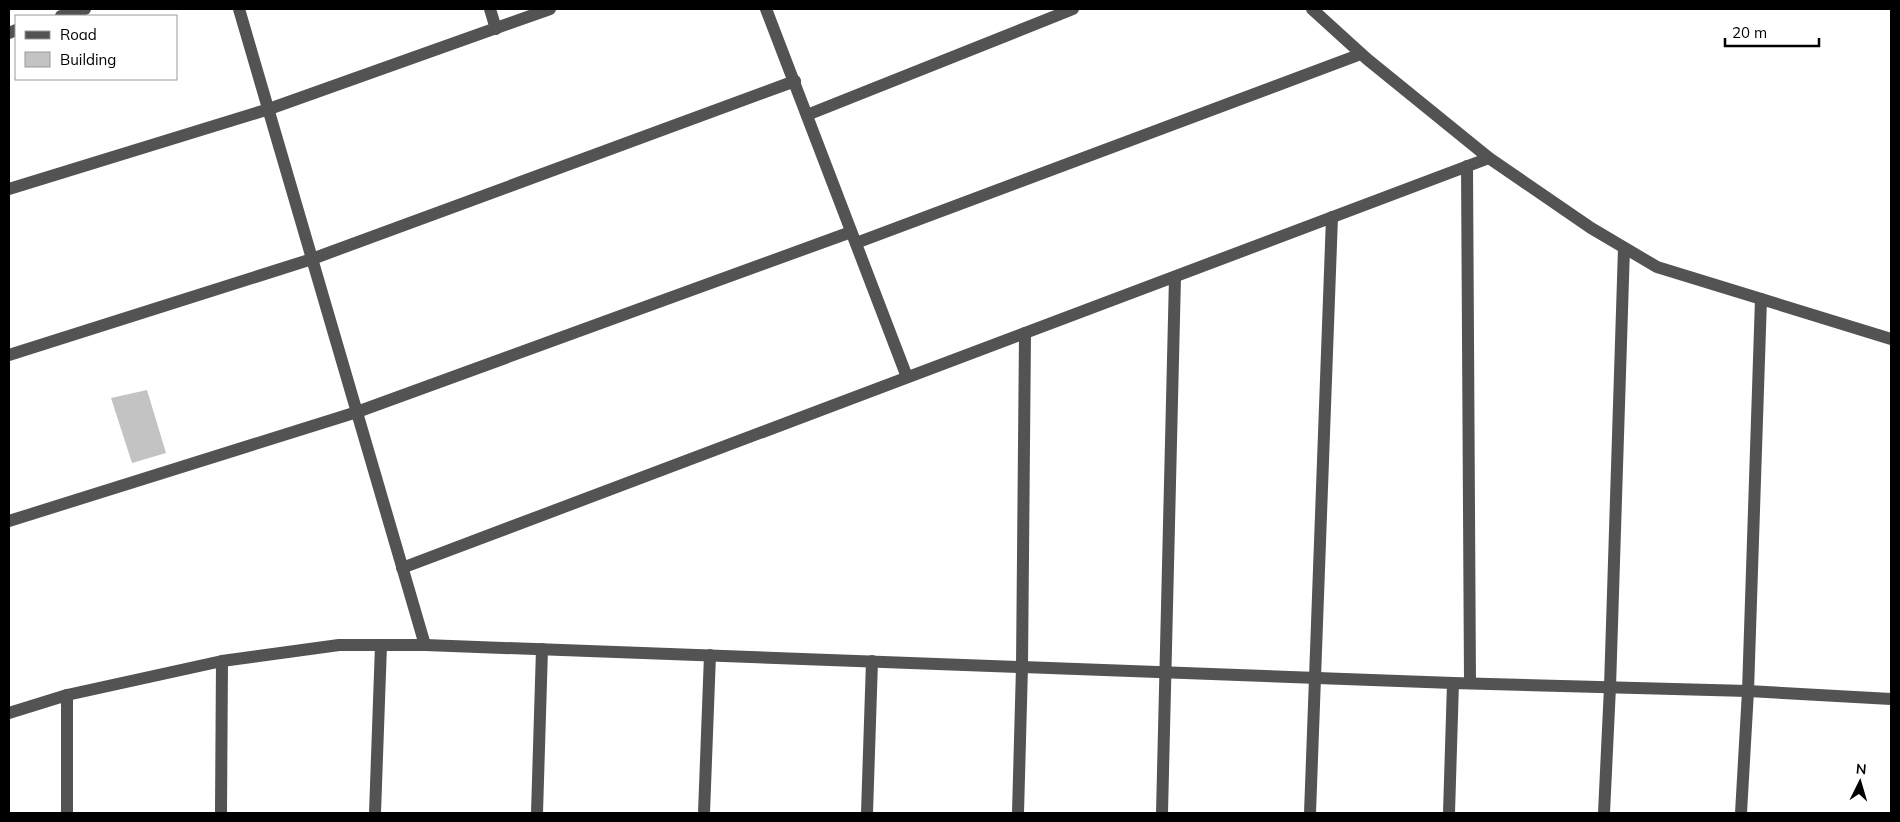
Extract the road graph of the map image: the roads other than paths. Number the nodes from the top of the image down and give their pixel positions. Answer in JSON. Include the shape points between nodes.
{"nodes":[{"id":1,"x":86,"y":9,"type":"edge"},
{"id":2,"x":239,"y":9,"type":"edge"},
{"id":3,"x":490,"y":9,"type":"edge"},
{"id":4,"x":550,"y":9,"type":"edge"},
{"id":5,"x":766,"y":9,"type":"edge"},
{"id":6,"x":1073,"y":9,"type":"edge"},
{"id":7,"x":1312,"y":9,"type":"edge"},
{"id":8,"x":65,"y":15,"type":"edge"},
{"id":9,"x":496,"y":28,"type":"junction"},
{"id":10,"x":1361,"y":54,"type":"junction"},
{"id":11,"x":795,"y":81,"type":"junction"},
{"id":12,"x":268,"y":109,"type":"junction"},
{"id":13,"x":807,"y":115,"type":"junction"},
{"id":14,"x":1489,"y":158,"type":"junction"},
{"id":15,"x":1467,"y":166,"type":"junction"},
{"id":16,"x":9,"y":189,"type":"edge"},
{"id":17,"x":1332,"y":217,"type":"junction"},
{"id":18,"x":854,"y":237,"type":"junction"},
{"id":19,"x":1624,"y":248,"type":"junction"},
{"id":20,"x":312,"y":258,"type":"junction"},
{"id":21,"x":1175,"y":276,"type":"junction"},
{"id":22,"x":1761,"y":299,"type":"junction"},
{"id":23,"x":1025,"y":333,"type":"junction"},
{"id":24,"x":1891,"y":339,"type":"edge"},
{"id":25,"x":9,"y":355,"type":"edge"},
{"id":26,"x":907,"y":377,"type":"junction"},
{"id":27,"x":357,"y":412,"type":"junction"},
{"id":28,"x":9,"y":522,"type":"edge"},
{"id":29,"x":402,"y":568,"type":"junction"},
{"id":30,"x":425,"y":644,"type":"junction"},
{"id":31,"x":381,"y":645,"type":"junction"},
{"id":32,"x":542,"y":649,"type":"junction"},
{"id":33,"x":710,"y":655,"type":"junction"},
{"id":34,"x":222,"y":661,"type":"junction"},
{"id":35,"x":872,"y":661,"type":"junction"},
{"id":36,"x":1022,"y":667,"type":"junction"},
{"id":37,"x":1165,"y":672,"type":"junction"},
{"id":38,"x":1315,"y":677,"type":"junction"},
{"id":39,"x":1453,"y":683,"type":"junction"},
{"id":40,"x":1470,"y":683,"type":"junction"},
{"id":41,"x":1610,"y":687,"type":"junction"},
{"id":42,"x":1748,"y":691,"type":"junction"},
{"id":43,"x":67,"y":695,"type":"junction"},
{"id":44,"x":1891,"y":699,"type":"edge"},
{"id":45,"x":9,"y":713,"type":"edge"},
{"id":46,"x":66,"y":813,"type":"edge"},
{"id":47,"x":221,"y":813,"type":"edge"},
{"id":48,"x":375,"y":813,"type":"edge"},
{"id":49,"x":537,"y":813,"type":"edge"},
{"id":50,"x":704,"y":813,"type":"edge"},
{"id":51,"x":867,"y":813,"type":"edge"},
{"id":52,"x":1018,"y":813,"type":"edge"},
{"id":53,"x":1162,"y":813,"type":"edge"},
{"id":54,"x":1310,"y":813,"type":"edge"},
{"id":55,"x":1449,"y":813,"type":"edge"},
{"id":56,"x":1604,"y":813,"type":"edge"},
{"id":57,"x":1742,"y":813,"type":"edge"}],
"edges":[{"from":1,"to":8,"type":"street"},
{"from":2,"to":12,"type":"street"},
{"from":3,"to":9,"type":"street"},
{"from":4,"to":9,"type":"street"},
{"from":5,"to":11,"type":"street"},
{"from":6,"to":13,"type":"street"},
{"from":7,"to":10,"type":"street"},
{"from":9,"to":12,"type":"street"},
{"from":10,"to":14,"type":"street"},
{"from":10,"to":18,"type":"street"},
{"from":11,"to":13,"type":"street"},
{"from":11,"to":20,"type":"street"},
{"from":12,"to":16,"type":"street"},
{"from":12,"to":20,"type":"street"},
{"from":13,"to":18,"type":"street"},
{"from":14,"to":15,"type":"street"},
{"from":14,"to":19,"type":"street"},
{"from":15,"to":17,"type":"street"},
{"from":15,"to":40,"type":"street"},
{"from":17,"to":21,"type":"street"},
{"from":17,"to":38,"type":"street"},
{"from":18,"to":26,"type":"street"},
{"from":18,"to":27,"type":"street"},
{"from":19,"to":22,"type":"street","via":[[1656,268]]},
{"from":19,"to":41,"type":"street"},
{"from":20,"to":25,"type":"street"},
{"from":20,"to":27,"type":"street"},
{"from":21,"to":23,"type":"street"},
{"from":21,"to":37,"type":"street"},
{"from":22,"to":24,"type":"street"},
{"from":22,"to":42,"type":"street"},
{"from":23,"to":26,"type":"street"},
{"from":23,"to":36,"type":"street"},
{"from":26,"to":29,"type":"street"},
{"from":27,"to":28,"type":"street"},
{"from":27,"to":29,"type":"street"},
{"from":29,"to":30,"type":"street"},
{"from":30,"to":31,"type":"street"},
{"from":30,"to":32,"type":"street"},
{"from":31,"to":34,"type":"street","via":[[339,645]]},
{"from":31,"to":48,"type":"street"},
{"from":32,"to":33,"type":"street"},
{"from":32,"to":49,"type":"street"},
{"from":33,"to":35,"type":"street"},
{"from":33,"to":50,"type":"street"},
{"from":34,"to":43,"type":"street"},
{"from":34,"to":47,"type":"street"},
{"from":35,"to":36,"type":"street"},
{"from":35,"to":51,"type":"street"},
{"from":36,"to":37,"type":"street"},
{"from":36,"to":52,"type":"street"},
{"from":37,"to":38,"type":"street"},
{"from":37,"to":53,"type":"street"},
{"from":38,"to":39,"type":"street"},
{"from":38,"to":54,"type":"street"},
{"from":39,"to":40,"type":"street"},
{"from":39,"to":55,"type":"street"},
{"from":40,"to":41,"type":"street"},
{"from":41,"to":42,"type":"street"},
{"from":41,"to":56,"type":"street"},
{"from":42,"to":44,"type":"street"},
{"from":42,"to":57,"type":"street"},
{"from":43,"to":45,"type":"street"},
{"from":43,"to":46,"type":"street"}]}
